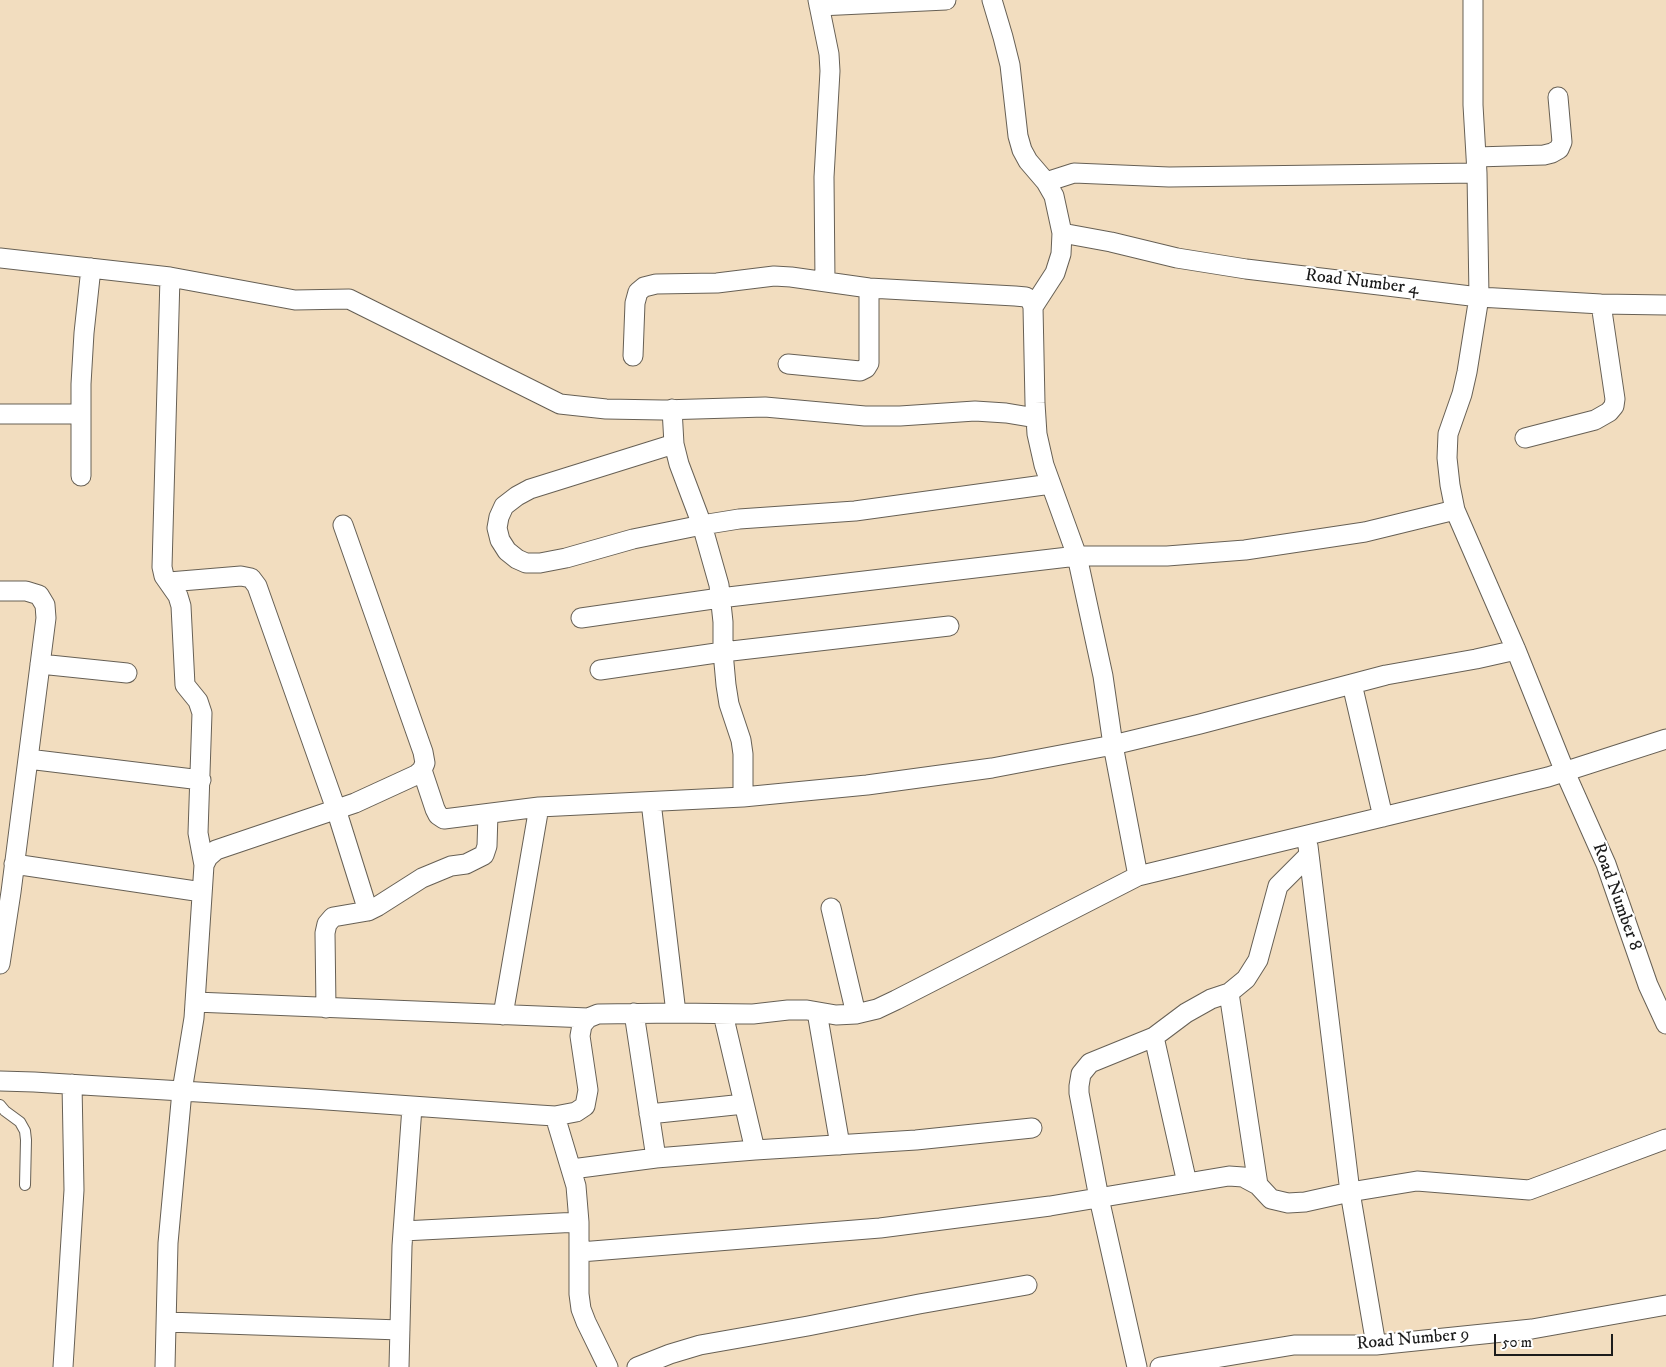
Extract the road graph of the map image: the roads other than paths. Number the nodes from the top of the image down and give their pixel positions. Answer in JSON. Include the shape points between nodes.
{"nodes":[{"id":1,"x":946,"y":0,"type":"edge"},
{"id":2,"x":992,"y":0,"type":"edge"},
{"id":3,"x":1473,"y":0,"type":"edge"},
{"id":4,"x":819,"y":3,"type":"edge"},
{"id":5,"x":1558,"y":97,"type":"dead end"},
{"id":6,"x":1476,"y":165,"type":"junction"},
{"id":7,"x":1046,"y":182,"type":"junction"},
{"id":8,"x":1062,"y":233,"type":"junction"},
{"id":9,"x":0,"y":258,"type":"edge"},
{"id":10,"x":92,"y":268,"type":"junction"},
{"id":11,"x":170,"y":277,"type":"junction"},
{"id":12,"x":825,"y":281,"type":"junction"},
{"id":13,"x":869,"y":288,"type":"junction"},
{"id":14,"x":1479,"y":296,"type":"junction"},
{"id":15,"x":1601,"y":304,"type":"junction"},
{"id":16,"x":1666,"y":305,"type":"edge"},
{"id":17,"x":1033,"y":307,"type":"junction"},
{"id":18,"x":634,"y":356,"type":"dead end"},
{"id":19,"x":788,"y":364,"type":"dead end"},
{"id":20,"x":672,"y":409,"type":"junction"},
{"id":21,"x":0,"y":414,"type":"edge"},
{"id":22,"x":81,"y":414,"type":"junction"},
{"id":23,"x":1036,"y":418,"type":"junction"},
{"id":24,"x":1525,"y":438,"type":"dead end"},
{"id":25,"x":674,"y":444,"type":"junction"},
{"id":26,"x":81,"y":476,"type":"dead end"},
{"id":27,"x":1051,"y":484,"type":"junction"},
{"id":28,"x":1455,"y":510,"type":"junction"},
{"id":29,"x":342,"y":525,"type":"dead end"},
{"id":30,"x":702,"y":525,"type":"junction"},
{"id":31,"x":1076,"y":556,"type":"junction"},
{"id":32,"x":169,"y":582,"type":"junction"},
{"id":33,"x":0,"y":591,"type":"edge"},
{"id":34,"x":720,"y":598,"type":"junction"},
{"id":35,"x":581,"y":618,"type":"dead end"},
{"id":36,"x":950,"y":626,"type":"dead end"},
{"id":37,"x":1516,"y":650,"type":"junction"},
{"id":38,"x":723,"y":652,"type":"junction"},
{"id":39,"x":40,"y":664,"type":"junction"},
{"id":40,"x":600,"y":670,"type":"dead end"},
{"id":41,"x":127,"y":673,"type":"dead end"},
{"id":42,"x":1352,"y":684,"type":"junction"},
{"id":43,"x":1666,"y":739,"type":"edge"},
{"id":44,"x":1113,"y":745,"type":"junction"},
{"id":45,"x":28,"y":759,"type":"junction"},
{"id":46,"x":422,"y":770,"type":"junction"},
{"id":47,"x":1565,"y":772,"type":"junction"},
{"id":48,"x":201,"y":780,"type":"junction"},
{"id":49,"x":743,"y":797,"type":"junction"},
{"id":50,"x":651,"y":802,"type":"junction"},
{"id":51,"x":539,"y":808,"type":"junction"},
{"id":52,"x":336,"y":809,"type":"junction"},
{"id":53,"x":488,"y":814,"type":"junction"},
{"id":54,"x":1383,"y":817,"type":"junction"},
{"id":55,"x":1306,"y":835,"type":"junction"},
{"id":56,"x":1309,"y":855,"type":"junction"},
{"id":57,"x":14,"y":864,"type":"junction"},
{"id":58,"x":204,"y":865,"type":"junction"},
{"id":59,"x":1138,"y":876,"type":"junction"},
{"id":60,"x":202,"y":892,"type":"junction"},
{"id":61,"x":831,"y":908,"type":"dead end"},
{"id":62,"x":368,"y":911,"type":"junction"},
{"id":63,"x":0,"y":964,"type":"edge"},
{"id":64,"x":1229,"y":992,"type":"junction"},
{"id":65,"x":195,"y":1002,"type":"junction"},
{"id":66,"x":326,"y":1008,"type":"junction"},
{"id":67,"x":817,"y":1012,"type":"junction"},
{"id":68,"x":634,"y":1013,"type":"junction"},
{"id":69,"x":676,"y":1013,"type":"junction"},
{"id":70,"x":503,"y":1014,"type":"junction"},
{"id":71,"x":723,"y":1014,"type":"junction"},
{"id":72,"x":856,"y":1014,"type":"junction"},
{"id":73,"x":588,"y":1018,"type":"junction"},
{"id":74,"x":1666,"y":1024,"type":"edge"},
{"id":75,"x":1154,"y":1036,"type":"junction"},
{"id":76,"x":0,"y":1081,"type":"edge"},
{"id":77,"x":72,"y":1084,"type":"junction"},
{"id":78,"x":182,"y":1091,"type":"junction"},
{"id":79,"x":744,"y":1104,"type":"junction"},
{"id":80,"x":0,"y":1105,"type":"edge"},
{"id":81,"x":412,"y":1107,"type":"junction"},
{"id":82,"x":649,"y":1114,"type":"junction"},
{"id":83,"x":556,"y":1116,"type":"junction"},
{"id":84,"x":1032,"y":1128,"type":"dead end"},
{"id":85,"x":1666,"y":1139,"type":"edge"},
{"id":86,"x":840,"y":1145,"type":"junction"},
{"id":87,"x":755,"y":1150,"type":"junction"},
{"id":88,"x":656,"y":1158,"type":"junction"},
{"id":89,"x":572,"y":1169,"type":"junction"},
{"id":90,"x":1187,"y":1183,"type":"junction"},
{"id":91,"x":1258,"y":1184,"type":"junction"},
{"id":92,"x":25,"y":1185,"type":"dead end"},
{"id":93,"x":1350,"y":1192,"type":"junction"},
{"id":94,"x":1099,"y":1198,"type":"junction"},
{"id":95,"x":579,"y":1222,"type":"junction"},
{"id":96,"x":403,"y":1231,"type":"junction"},
{"id":97,"x":580,"y":1252,"type":"junction"},
{"id":98,"x":1027,"y":1285,"type":"dead end"},
{"id":99,"x":1666,"y":1305,"type":"edge"},
{"id":100,"x":166,"y":1322,"type":"junction"},
{"id":101,"x":400,"y":1330,"type":"junction"},
{"id":102,"x":1376,"y":1345,"type":"junction"},
{"id":103,"x":1259,"y":1359,"type":"edge"},
{"id":104,"x":63,"y":1367,"type":"edge"},
{"id":105,"x":165,"y":1367,"type":"edge"},
{"id":106,"x":399,"y":1367,"type":"edge"},
{"id":107,"x":608,"y":1367,"type":"edge"},
{"id":108,"x":636,"y":1367,"type":"edge"},
{"id":109,"x":1137,"y":1367,"type":"edge"},
{"id":110,"x":1160,"y":1367,"type":"edge"}],
"edges":[{"from":1,"to":4,"type":"street"},
{"from":2,"to":7,"type":"street","via":[[1010,66],[1022,150]]},
{"from":3,"to":6,"type":"street","name":"Road Number 8"},
{"from":4,"to":12,"type":"street","via":[[830,71],[824,177]]},
{"from":5,"to":6,"type":"street","via":[[1562,142],[1559,148],[1544,155]]},
{"from":6,"to":7,"type":"street","via":[[1169,177],[1074,173]]},
{"from":6,"to":14,"type":"street","name":"Road Number 8"},
{"from":7,"to":8,"type":"street","via":[[1054,196]]},
{"from":8,"to":14,"type":"street","name":"Road Number 4","via":[[1246,269]]},
{"from":8,"to":17,"type":"street","via":[[1055,273]]},
{"from":9,"to":10,"type":"street"},
{"from":10,"to":11,"type":"street"},
{"from":10,"to":22,"type":"street","via":[[83,341]]},
{"from":11,"to":20,"type":"street","via":[[295,300],[349,299],[560,404],[606,409]]},
{"from":11,"to":32,"type":"street","via":[[162,567]]},
{"from":12,"to":13,"type":"street"},
{"from":12,"to":18,"type":"street","via":[[774,276],[717,283],[644,286],[635,303]]},
{"from":13,"to":17,"type":"street","via":[[1026,297]]},
{"from":13,"to":19,"type":"street","via":[[866,368],[860,371]]},
{"from":14,"to":15,"type":"street","name":"Road Number 4"},
{"from":14,"to":28,"type":"street","name":"Road Number 8","via":[[1467,372],[1448,434],[1447,458]]},
{"from":15,"to":16,"type":"street","name":"Road Number 4"},
{"from":15,"to":24,"type":"street","via":[[1614,406],[1595,420]]},
{"from":17,"to":23,"type":"street"},
{"from":20,"to":23,"type":"street","via":[[765,407],[900,416],[975,411]]},
{"from":20,"to":25,"type":"street"},
{"from":21,"to":22,"type":"street"},
{"from":22,"to":26,"type":"street"},
{"from":23,"to":27,"type":"street","via":[[1044,465]]},
{"from":25,"to":30,"type":"street"},
{"from":25,"to":30,"type":"street","via":[[530,489],[517,496],[504,506],[498,517],[500,540],[517,560],[540,563]]},
{"from":27,"to":30,"type":"street","via":[[855,511],[739,519]]},
{"from":27,"to":31,"type":"street"},
{"from":28,"to":31,"type":"street","via":[[1366,532],[1245,550],[1167,556]]},
{"from":28,"to":37,"type":"street","name":"Road Number 8"},
{"from":29,"to":46,"type":"street","via":[[424,752]]},
{"from":30,"to":34,"type":"street","via":[[716,571]]},
{"from":31,"to":34,"type":"street"},
{"from":31,"to":44,"type":"street","via":[[1103,676]]},
{"from":32,"to":48,"type":"street","via":[[181,606],[185,685],[198,701],[202,713]]},
{"from":32,"to":52,"type":"street","via":[[241,576],[251,578],[257,586]]},
{"from":33,"to":39,"type":"street","via":[[26,591],[40,595],[46,618]]},
{"from":34,"to":35,"type":"street"},
{"from":34,"to":38,"type":"street"},
{"from":36,"to":38,"type":"street"},
{"from":37,"to":42,"type":"street"},
{"from":37,"to":47,"type":"street","name":"Road Number 8"},
{"from":38,"to":40,"type":"street"},
{"from":38,"to":49,"type":"street","via":[[729,704],[742,754]]},
{"from":39,"to":41,"type":"street"},
{"from":39,"to":45,"type":"street"},
{"from":42,"to":44,"type":"street"},
{"from":42,"to":54,"type":"street"},
{"from":43,"to":47,"type":"street"},
{"from":44,"to":49,"type":"street","via":[[992,768]]},
{"from":44,"to":59,"type":"street"},
{"from":45,"to":48,"type":"street"},
{"from":45,"to":57,"type":"street"},
{"from":46,"to":52,"type":"street"},
{"from":46,"to":53,"type":"street","via":[[438,815],[454,818]]},
{"from":47,"to":54,"type":"street"},
{"from":47,"to":74,"type":"street","name":"Road Number 8","via":[[1606,864],[1648,985]]},
{"from":48,"to":58,"type":"street","via":[[198,833]]},
{"from":49,"to":50,"type":"street"},
{"from":50,"to":51,"type":"street"},
{"from":50,"to":69,"type":"street"},
{"from":51,"to":53,"type":"street"},
{"from":51,"to":70,"type":"street"},
{"from":52,"to":58,"type":"street","via":[[216,850]]},
{"from":52,"to":62,"type":"street"},
{"from":53,"to":62,"type":"street","via":[[484,855],[422,878]]},
{"from":54,"to":55,"type":"street"},
{"from":55,"to":56,"type":"street"},
{"from":55,"to":59,"type":"street"},
{"from":56,"to":64,"type":"street","via":[[1278,886],[1258,960],[1246,980]]},
{"from":56,"to":93,"type":"street"},
{"from":57,"to":60,"type":"street"},
{"from":57,"to":63,"type":"street"},
{"from":58,"to":60,"type":"street"},
{"from":59,"to":72,"type":"street","via":[[896,1000]]},
{"from":60,"to":65,"type":"street"},
{"from":61,"to":72,"type":"street"},
{"from":62,"to":66,"type":"street","via":[[333,917],[327,924]]},
{"from":64,"to":75,"type":"street","via":[[1211,999]]},
{"from":64,"to":91,"type":"street"},
{"from":65,"to":66,"type":"street"},
{"from":65,"to":78,"type":"street"},
{"from":66,"to":70,"type":"street"},
{"from":67,"to":71,"type":"street","via":[[788,1010]]},
{"from":67,"to":72,"type":"street"},
{"from":67,"to":86,"type":"street"},
{"from":68,"to":69,"type":"street"},
{"from":68,"to":73,"type":"street","via":[[598,1014]]},
{"from":68,"to":82,"type":"street"},
{"from":69,"to":71,"type":"street"},
{"from":70,"to":73,"type":"street"},
{"from":71,"to":79,"type":"street"},
{"from":73,"to":83,"type":"street","via":[[582,1025],[580,1036],[588,1090],[585,1106],[576,1112]]},
{"from":75,"to":90,"type":"street"},
{"from":75,"to":94,"type":"street","via":[[1090,1063],[1081,1074],[1079,1093]]},
{"from":76,"to":77,"type":"street"},
{"from":77,"to":78,"type":"street"},
{"from":77,"to":104,"type":"street","via":[[74,1190]]},
{"from":78,"to":81,"type":"street"},
{"from":78,"to":100,"type":"street","via":[[168,1243]]},
{"from":79,"to":82,"type":"street"},
{"from":79,"to":87,"type":"street"},
{"from":80,"to":92,"type":"lane","via":[[20,1122],[25,1131]]},
{"from":81,"to":83,"type":"street"},
{"from":81,"to":96,"type":"street"},
{"from":82,"to":88,"type":"street"},
{"from":83,"to":89,"type":"street"},
{"from":84,"to":86,"type":"street"},
{"from":85,"to":93,"type":"street","via":[[1529,1190],[1417,1181]]},
{"from":86,"to":87,"type":"street"},
{"from":87,"to":88,"type":"street"},
{"from":88,"to":89,"type":"street"},
{"from":89,"to":95,"type":"street"},
{"from":90,"to":91,"type":"street","via":[[1244,1176]]},
{"from":90,"to":94,"type":"street"},
{"from":91,"to":93,"type":"street","via":[[1271,1198],[1288,1203]]},
{"from":93,"to":102,"type":"street"},
{"from":94,"to":97,"type":"street","via":[[880,1228]]},
{"from":94,"to":109,"type":"street"},
{"from":95,"to":96,"type":"street"},
{"from":95,"to":97,"type":"street"},
{"from":96,"to":101,"type":"street"},
{"from":97,"to":107,"type":"street","via":[[581,1309]]},
{"from":98,"to":108,"type":"street","via":[[700,1345]]},
{"from":99,"to":102,"type":"street","name":"Road Number 9","via":[[1532,1329]]},
{"from":100,"to":101,"type":"street"},
{"from":100,"to":105,"type":"street"},
{"from":101,"to":106,"type":"street"},
{"from":102,"to":103,"type":"street","name":"Road Number 9","via":[[1294,1345]]},
{"from":103,"to":110,"type":"street","name":"Road Number 9"}]}
